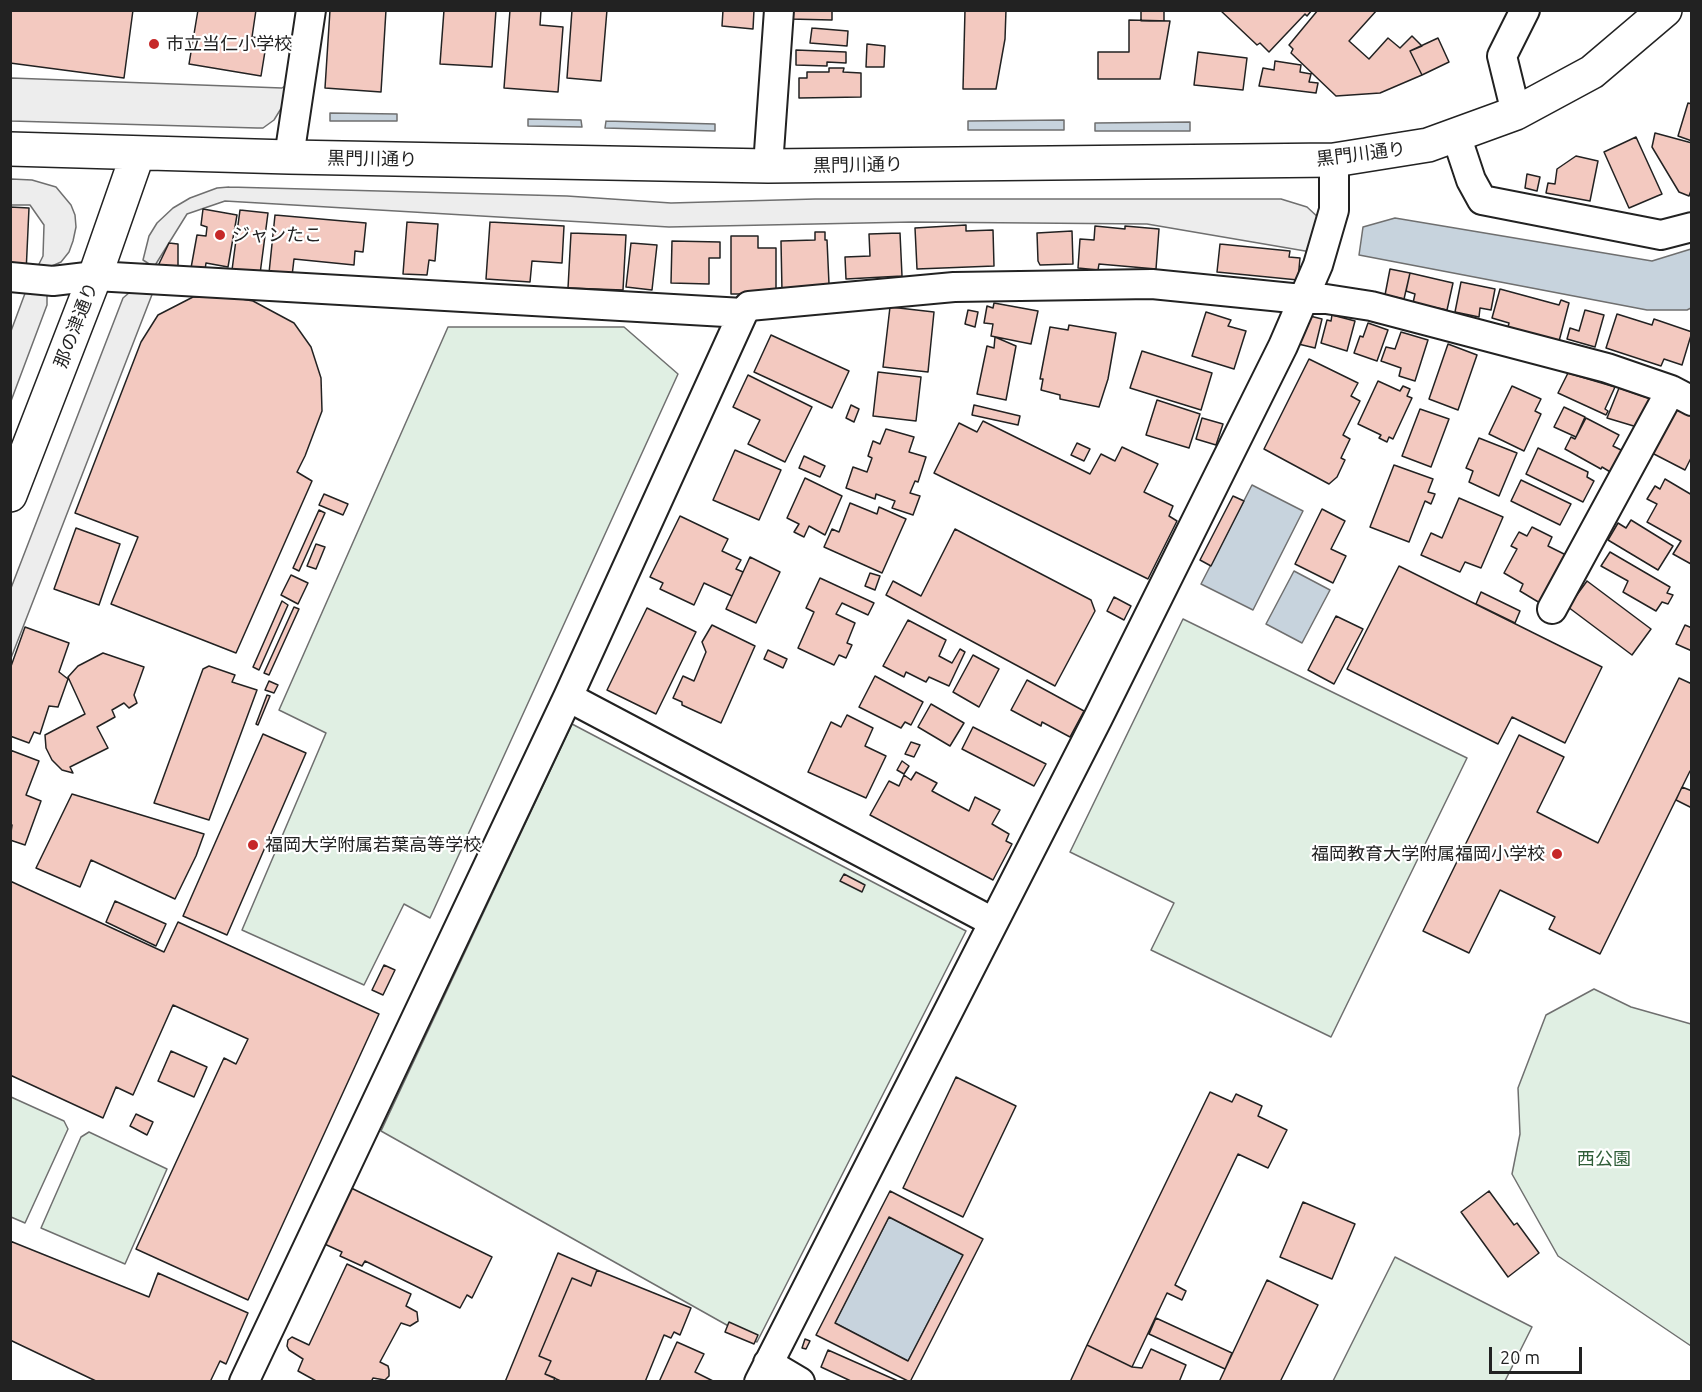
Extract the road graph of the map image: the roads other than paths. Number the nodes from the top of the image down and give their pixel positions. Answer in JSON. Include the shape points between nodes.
{"nodes":[{"id":1,"x":311,"y":10,"type":"edge"},
{"id":2,"x":779,"y":10,"type":"edge"},
{"id":3,"x":1525,"y":10,"type":"edge"},
{"id":4,"x":1665,"y":10,"type":"edge"},
{"id":5,"x":1516,"y":113,"type":"junction"},
{"id":6,"x":1456,"y":135,"type":"junction"},
{"id":7,"x":10,"y":149,"type":"edge"},
{"id":8,"x":138,"y":153,"type":"junction"},
{"id":9,"x":289,"y":157,"type":"junction"},
{"id":10,"x":1334,"y":160,"type":"junction"},
{"id":11,"x":768,"y":166,"type":"junction"},
{"id":12,"x":1692,"y":228,"type":"edge"},
{"id":13,"x":95,"y":276,"type":"junction"},
{"id":14,"x":10,"y":277,"type":"edge"},
{"id":15,"x":1302,"y":299,"type":"junction"},
{"id":16,"x":743,"y":313,"type":"junction"},
{"id":17,"x":1685,"y":395,"type":"edge"},
{"id":18,"x":10,"y":495,"type":"edge"},
{"id":19,"x":1552,"y":609,"type":"dead end"},
{"id":20,"x":568,"y":697,"type":"junction"},
{"id":21,"x":993,"y":922,"type":"junction"},
{"id":22,"x":764,"y":1372,"type":"edge"},
{"id":23,"x":244,"y":1382,"type":"edge"},
{"id":24,"x":800,"y":1382,"type":"edge"}],
"edges":[{"from":1,"to":9,"type":"street"},
{"from":2,"to":11,"type":"street"},
{"from":3,"to":5,"type":"street","via":[[1502,56]]},
{"from":4,"to":5,"type":"street","name":"黒門川通り","via":[[1592,72]]},
{"from":5,"to":6,"type":"street","name":"黒門川通り"},
{"from":6,"to":10,"type":"street","name":"黒門川通り","via":[[1428,145]]},
{"from":6,"to":12,"type":"street","via":[[1482,200],[1662,235]]},
{"from":7,"to":8,"type":"street","name":"黒門川通り"},
{"from":8,"to":9,"type":"street","name":"黒門川通り"},
{"from":8,"to":13,"type":"street","name":"那の津通り"},
{"from":9,"to":11,"type":"street","name":"黒門川通り"},
{"from":10,"to":11,"type":"street","name":"黒門川通り"},
{"from":10,"to":15,"type":"street","via":[[1334,210],[1318,265]]},
{"from":13,"to":14,"type":"street","via":[[53,281]]},
{"from":13,"to":16,"type":"street"},
{"from":13,"to":18,"type":"street","name":"那の津通り"},
{"from":15,"to":16,"type":"street","via":[[1152,284],[954,287],[749,306]]},
{"from":15,"to":17,"type":"street","via":[[1326,298],[1371,306],[1607,368]]},
{"from":15,"to":21,"type":"street","via":[[1283,346]]},
{"from":16,"to":20,"type":"street"},
{"from":17,"to":19,"type":"street"},
{"from":20,"to":21,"type":"street"},
{"from":20,"to":23,"type":"street"},
{"from":21,"to":22,"type":"street"},
{"from":22,"to":24,"type":"street"}]}
